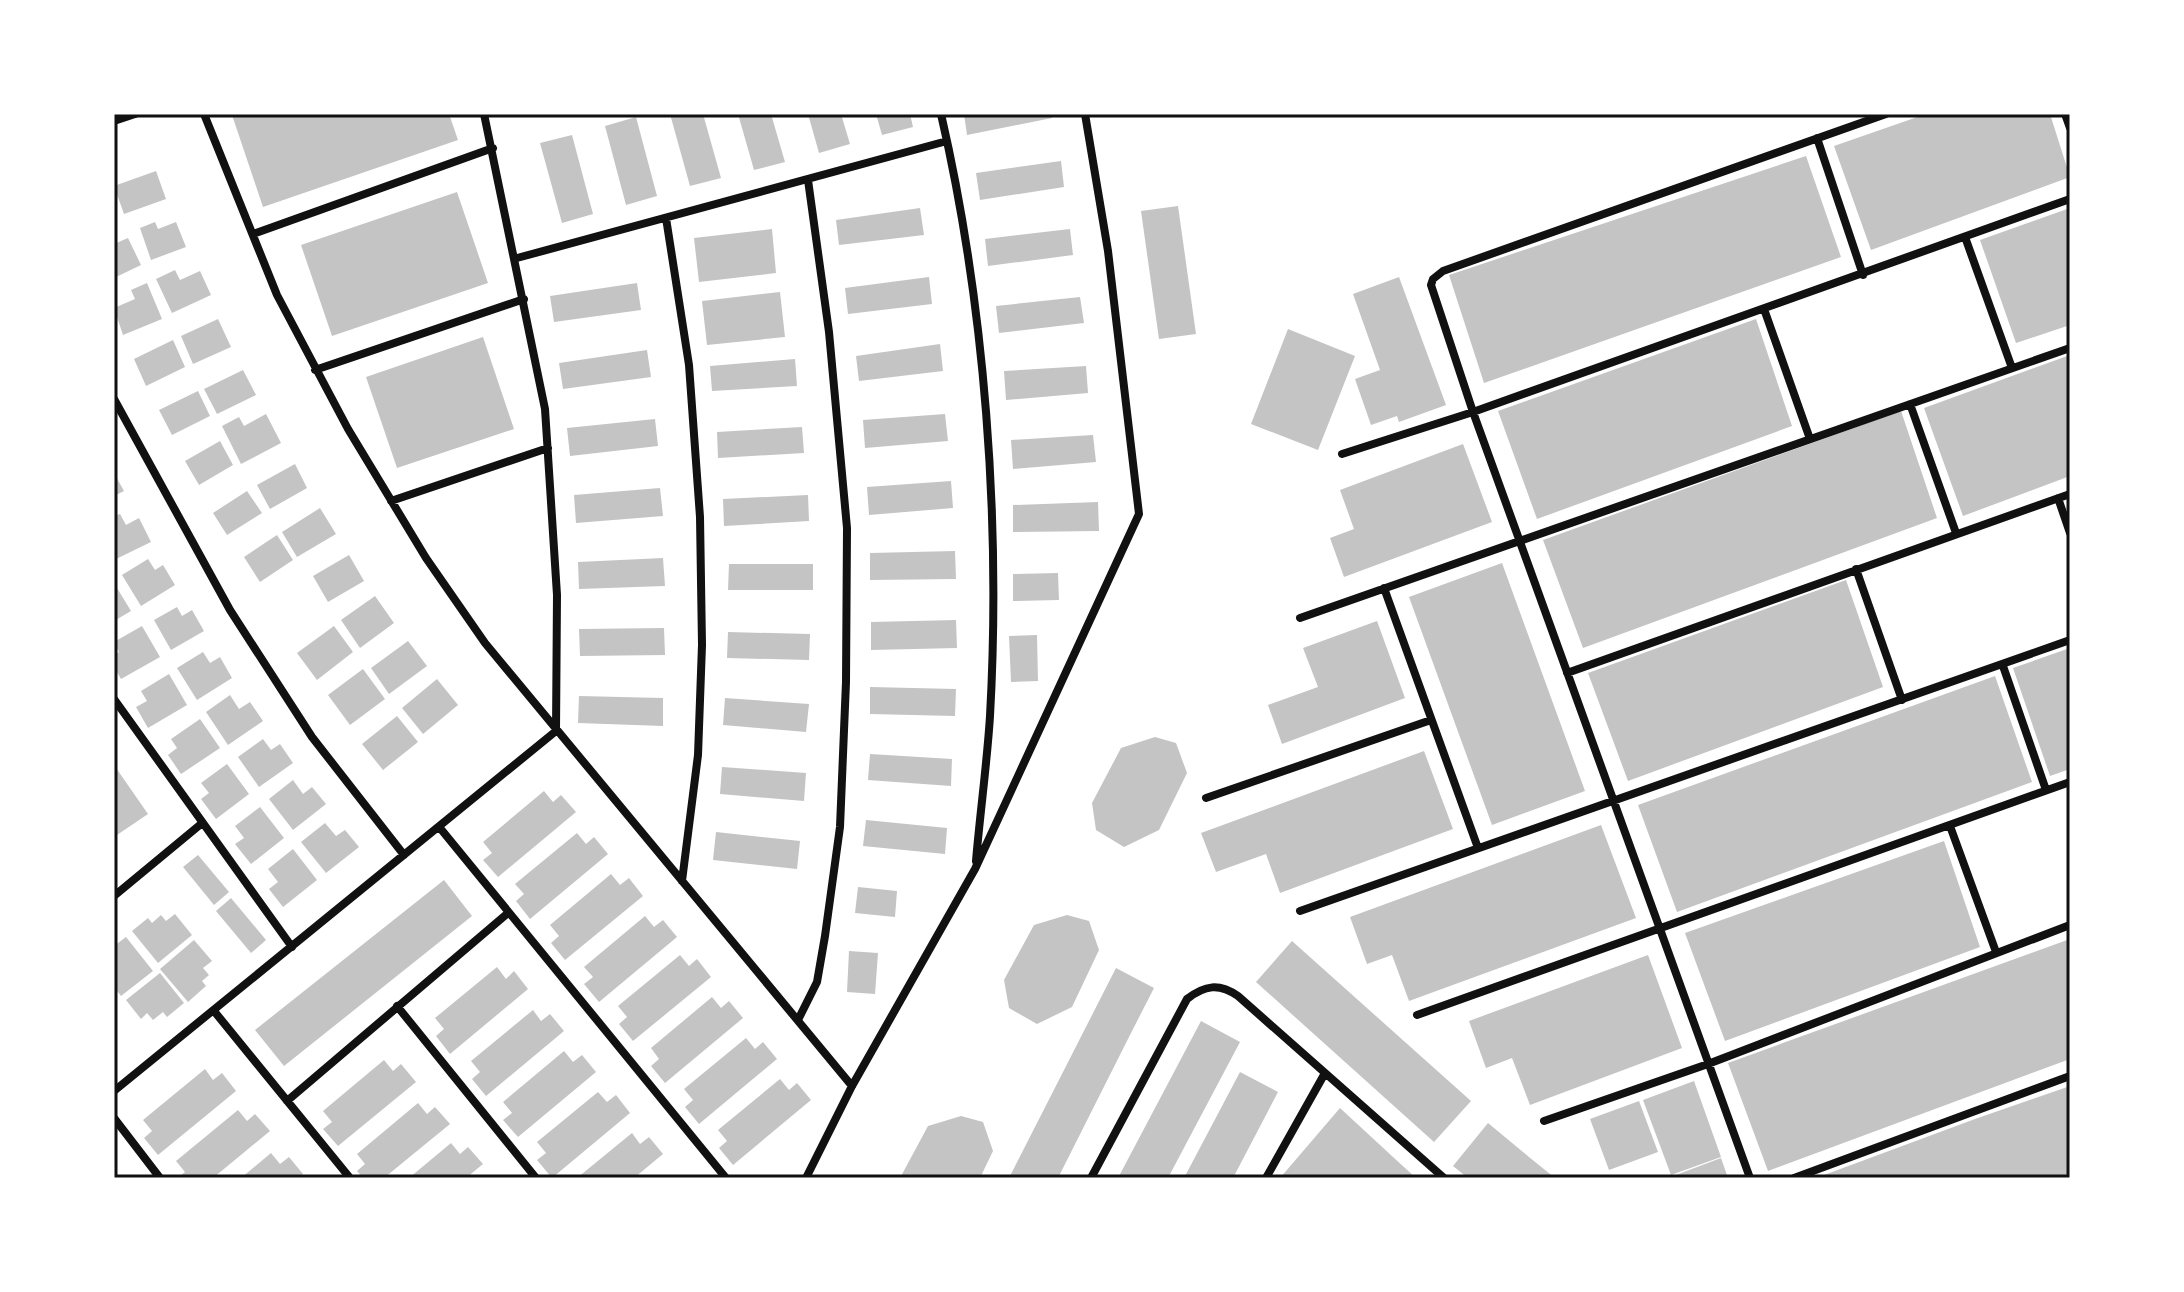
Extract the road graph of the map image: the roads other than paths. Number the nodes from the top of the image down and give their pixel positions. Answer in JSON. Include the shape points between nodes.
{"nodes":[{"id":1,"x":135,"y":114,"type":"edge"},
{"id":2,"x":204,"y":114,"type":"edge"},
{"id":3,"x":485,"y":114,"type":"edge"},
{"id":4,"x":941,"y":114,"type":"edge"},
{"id":5,"x":1085,"y":114,"type":"edge"},
{"id":6,"x":1886,"y":114,"type":"edge"},
{"id":7,"x":2065,"y":114,"type":"edge"},
{"id":8,"x":114,"y":121,"type":"edge"},
{"id":9,"x":2070,"y":128,"type":"edge"},
{"id":10,"x":1817,"y":138,"type":"junction"},
{"id":11,"x":947,"y":141,"type":"junction"},
{"id":12,"x":493,"y":148,"type":"junction"},
{"id":13,"x":808,"y":180,"type":"junction"},
{"id":14,"x":2070,"y":199,"type":"edge"},
{"id":15,"x":666,"y":218,"type":"junction"},
{"id":16,"x":253,"y":234,"type":"junction"},
{"id":17,"x":1965,"y":237,"type":"junction"},
{"id":18,"x":517,"y":258,"type":"junction"},
{"id":19,"x":1863,"y":275,"type":"junction"},
{"id":20,"x":524,"y":299,"type":"junction"},
{"id":21,"x":1764,"y":309,"type":"junction"},
{"id":22,"x":2070,"y":348,"type":"edge"},
{"id":23,"x":2012,"y":368,"type":"junction"},
{"id":24,"x":315,"y":370,"type":"junction"},
{"id":25,"x":114,"y":399,"type":"edge"},
{"id":26,"x":1910,"y":404,"type":"junction"},
{"id":27,"x":1473,"y":412,"type":"junction"},
{"id":28,"x":1810,"y":439,"type":"junction"},
{"id":29,"x":548,"y":448,"type":"junction"},
{"id":30,"x":1342,"y":454,"type":"dead end"},
{"id":31,"x":2070,"y":494,"type":"edge"},
{"id":32,"x":2058,"y":498,"type":"junction"},
{"id":33,"x":391,"y":501,"type":"junction"},
{"id":34,"x":1956,"y":533,"type":"junction"},
{"id":35,"x":2070,"y":533,"type":"edge"},
{"id":36,"x":1521,"y":542,"type":"junction"},
{"id":37,"x":1856,"y":569,"type":"junction"},
{"id":38,"x":1384,"y":588,"type":"junction"},
{"id":39,"x":1300,"y":618,"type":"dead end"},
{"id":40,"x":2070,"y":640,"type":"edge"},
{"id":41,"x":2003,"y":666,"type":"junction"},
{"id":42,"x":1567,"y":673,"type":"junction"},
{"id":43,"x":114,"y":699,"type":"edge"},
{"id":44,"x":1902,"y":700,"type":"junction"},
{"id":45,"x":1431,"y":720,"type":"junction"},
{"id":46,"x":556,"y":731,"type":"junction"},
{"id":47,"x":2070,"y":782,"type":"edge"},
{"id":48,"x":2046,"y":790,"type":"junction"},
{"id":49,"x":1206,"y":798,"type":"dead end"},
{"id":50,"x":1613,"y":802,"type":"junction"},
{"id":51,"x":201,"y":824,"type":"junction"},
{"id":52,"x":1950,"y":826,"type":"junction"},
{"id":53,"x":440,"y":828,"type":"junction"},
{"id":54,"x":1478,"y":848,"type":"junction"},
{"id":55,"x":404,"y":855,"type":"junction"},
{"id":56,"x":975,"y":869,"type":"junction"},
{"id":57,"x":682,"y":881,"type":"junction"},
{"id":58,"x":114,"y":896,"type":"edge"},
{"id":59,"x":1300,"y":911,"type":"dead end"},
{"id":60,"x":508,"y":913,"type":"junction"},
{"id":61,"x":2070,"y":925,"type":"edge"},
{"id":62,"x":1660,"y":931,"type":"junction"},
{"id":63,"x":292,"y":947,"type":"junction"},
{"id":64,"x":1996,"y":952,"type":"junction"},
{"id":65,"x":397,"y":1006,"type":"junction"},
{"id":66,"x":214,"y":1011,"type":"junction"},
{"id":67,"x":1417,"y":1015,"type":"dead end"},
{"id":68,"x":798,"y":1020,"type":"junction"},
{"id":69,"x":1708,"y":1064,"type":"junction"},
{"id":70,"x":1325,"y":1073,"type":"junction"},
{"id":71,"x":2070,"y":1076,"type":"edge"},
{"id":72,"x":852,"y":1086,"type":"junction"},
{"id":73,"x":114,"y":1091,"type":"edge"},
{"id":74,"x":287,"y":1101,"type":"junction"},
{"id":75,"x":114,"y":1118,"type":"edge"},
{"id":76,"x":1544,"y":1121,"type":"dead end"},
{"id":77,"x":160,"y":1178,"type":"edge"},
{"id":78,"x":350,"y":1178,"type":"edge"},
{"id":79,"x":536,"y":1178,"type":"edge"},
{"id":80,"x":726,"y":1178,"type":"edge"},
{"id":81,"x":806,"y":1178,"type":"edge"},
{"id":82,"x":1091,"y":1178,"type":"edge"},
{"id":83,"x":1266,"y":1178,"type":"edge"},
{"id":84,"x":1444,"y":1178,"type":"edge"},
{"id":85,"x":1750,"y":1178,"type":"edge"},
{"id":86,"x":1794,"y":1178,"type":"edge"}],
"edges":[{"from":1,"to":8,"type":"street"},
{"from":2,"to":16,"type":"street"},
{"from":3,"to":12,"type":"street"},
{"from":4,"to":11,"type":"street"},
{"from":5,"to":56,"type":"street","via":[[1108,251],[1139,514]]},
{"from":6,"to":10,"type":"street"},
{"from":7,"to":9,"type":"street"},
{"from":10,"to":19,"type":"street"},
{"from":10,"to":27,"type":"street","via":[[1437,274],[1431,285]]},
{"from":11,"to":13,"type":"street"},
{"from":11,"to":56,"type":"street","via":[[970,276],[993,571],[990,716]]},
{"from":12,"to":16,"type":"street"},
{"from":12,"to":18,"type":"street"},
{"from":13,"to":15,"type":"street"},
{"from":13,"to":68,"type":"street","via":[[847,528],[846,682],[840,827],[825,936],[817,982]]},
{"from":14,"to":17,"type":"street"},
{"from":15,"to":18,"type":"street"},
{"from":15,"to":57,"type":"street","via":[[689,365],[700,517],[698,755]]},
{"from":16,"to":24,"type":"street"},
{"from":17,"to":19,"type":"street"},
{"from":17,"to":23,"type":"street"},
{"from":18,"to":20,"type":"street"},
{"from":19,"to":21,"type":"street"},
{"from":20,"to":24,"type":"street"},
{"from":20,"to":29,"type":"street"},
{"from":21,"to":27,"type":"street"},
{"from":21,"to":28,"type":"street"},
{"from":22,"to":23,"type":"street"},
{"from":23,"to":26,"type":"street"},
{"from":24,"to":33,"type":"street"},
{"from":25,"to":55,"type":"street","via":[[230,610],[312,737]]},
{"from":26,"to":28,"type":"street"},
{"from":26,"to":34,"type":"street"},
{"from":27,"to":30,"type":"street"},
{"from":27,"to":36,"type":"street"},
{"from":28,"to":36,"type":"street"},
{"from":29,"to":33,"type":"street"},
{"from":29,"to":46,"type":"street","via":[[557,595]]},
{"from":31,"to":32,"type":"street"},
{"from":32,"to":34,"type":"street"},
{"from":32,"to":35,"type":"street"},
{"from":33,"to":46,"type":"street","via":[[485,643]]},
{"from":34,"to":37,"type":"street"},
{"from":36,"to":38,"type":"street"},
{"from":36,"to":42,"type":"street"},
{"from":37,"to":42,"type":"street"},
{"from":37,"to":44,"type":"street"},
{"from":38,"to":39,"type":"street"},
{"from":38,"to":45,"type":"street"},
{"from":40,"to":41,"type":"street"},
{"from":41,"to":44,"type":"street"},
{"from":41,"to":48,"type":"street"},
{"from":42,"to":50,"type":"street"},
{"from":43,"to":51,"type":"street"},
{"from":44,"to":50,"type":"street"},
{"from":45,"to":49,"type":"street"},
{"from":45,"to":54,"type":"street"},
{"from":46,"to":53,"type":"street"},
{"from":46,"to":57,"type":"street"},
{"from":47,"to":48,"type":"street"},
{"from":48,"to":52,"type":"street"},
{"from":50,"to":54,"type":"street"},
{"from":50,"to":62,"type":"street"},
{"from":51,"to":58,"type":"street"},
{"from":51,"to":63,"type":"street"},
{"from":52,"to":62,"type":"street"},
{"from":52,"to":64,"type":"street"},
{"from":53,"to":55,"type":"street"},
{"from":53,"to":60,"type":"street"},
{"from":54,"to":59,"type":"street"},
{"from":55,"to":63,"type":"street"},
{"from":56,"to":72,"type":"street"},
{"from":57,"to":68,"type":"street"},
{"from":60,"to":65,"type":"street"},
{"from":60,"to":80,"type":"street"},
{"from":61,"to":64,"type":"street"},
{"from":62,"to":67,"type":"street"},
{"from":62,"to":69,"type":"street"},
{"from":63,"to":66,"type":"street"},
{"from":64,"to":69,"type":"street"},
{"from":65,"to":74,"type":"street"},
{"from":65,"to":79,"type":"street"},
{"from":66,"to":73,"type":"street"},
{"from":66,"to":74,"type":"street"},
{"from":68,"to":72,"type":"street"},
{"from":69,"to":76,"type":"street"},
{"from":69,"to":85,"type":"street"},
{"from":70,"to":82,"type":"street","via":[[1238,996],[1206,986],[1187,999]]},
{"from":70,"to":83,"type":"street"},
{"from":70,"to":84,"type":"street"},
{"from":71,"to":86,"type":"street"},
{"from":72,"to":81,"type":"street"},
{"from":74,"to":78,"type":"street"},
{"from":75,"to":77,"type":"street"}]}
